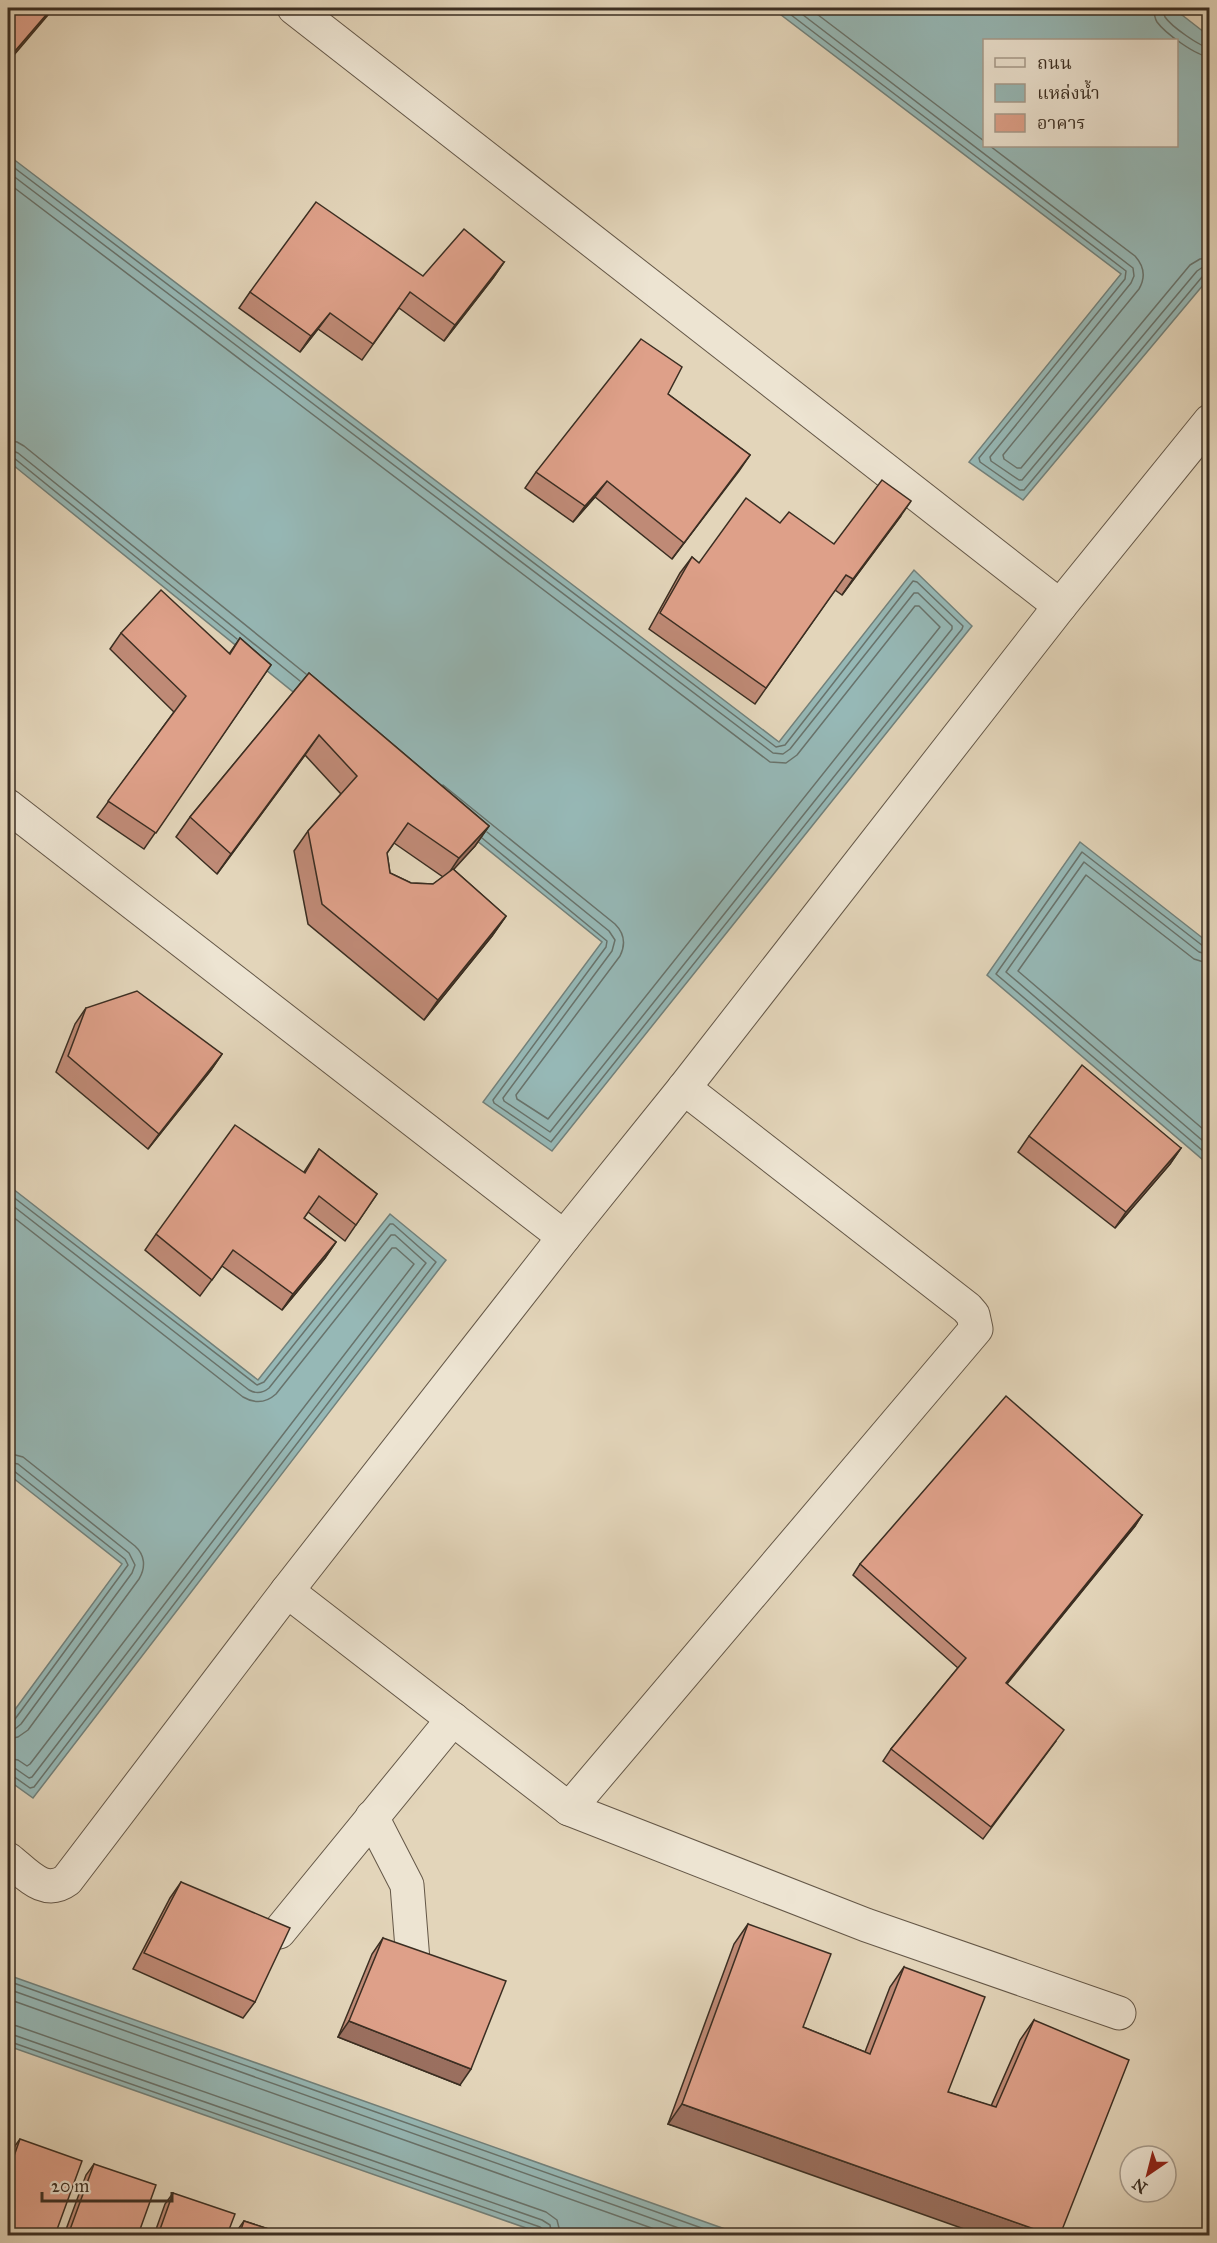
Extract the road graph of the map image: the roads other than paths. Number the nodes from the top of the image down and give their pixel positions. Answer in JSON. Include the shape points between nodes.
{"nodes":[{"id":1,"x":294,"y":8,"type":"edge"},
{"id":2,"x":1209,"y":421,"type":"edge"},
{"id":3,"x":1060,"y":606,"type":"junction"},
{"id":4,"x":8,"y":806,"type":"edge"},
{"id":5,"x":684,"y":1088,"type":"junction"},
{"id":6,"x":564,"y":1237,"type":"junction"},
{"id":7,"x":287,"y":1591,"type":"junction"},
{"id":8,"x":453,"y":1719,"type":"junction"},
{"id":9,"x":569,"y":1809,"type":"junction"},
{"id":10,"x":372,"y":1817,"type":"junction"},
{"id":11,"x":8,"y":1859,"type":"edge"},
{"id":12,"x":279,"y":1932,"type":"edge"},
{"id":13,"x":413,"y":1961,"type":"edge"},
{"id":14,"x":1119,"y":2013,"type":"dead end"}],
"edges":[{"from":1,"to":3,"type":"street"},
{"from":2,"to":3,"type":"street"},
{"from":3,"to":5,"type":"street"},
{"from":4,"to":6,"type":"street"},
{"from":5,"to":6,"type":"street"},
{"from":5,"to":9,"type":"street","via":[[967,1308],[976,1329]]},
{"from":6,"to":7,"type":"street"},
{"from":7,"to":8,"type":"street"},
{"from":7,"to":11,"type":"street","via":[[67,1880],[47,1887]]},
{"from":8,"to":9,"type":"street"},
{"from":8,"to":10,"type":"street"},
{"from":9,"to":14,"type":"street","via":[[866,1925]]},
{"from":10,"to":12,"type":"street"},
{"from":10,"to":13,"type":"street","via":[[407,1885]]}]}
